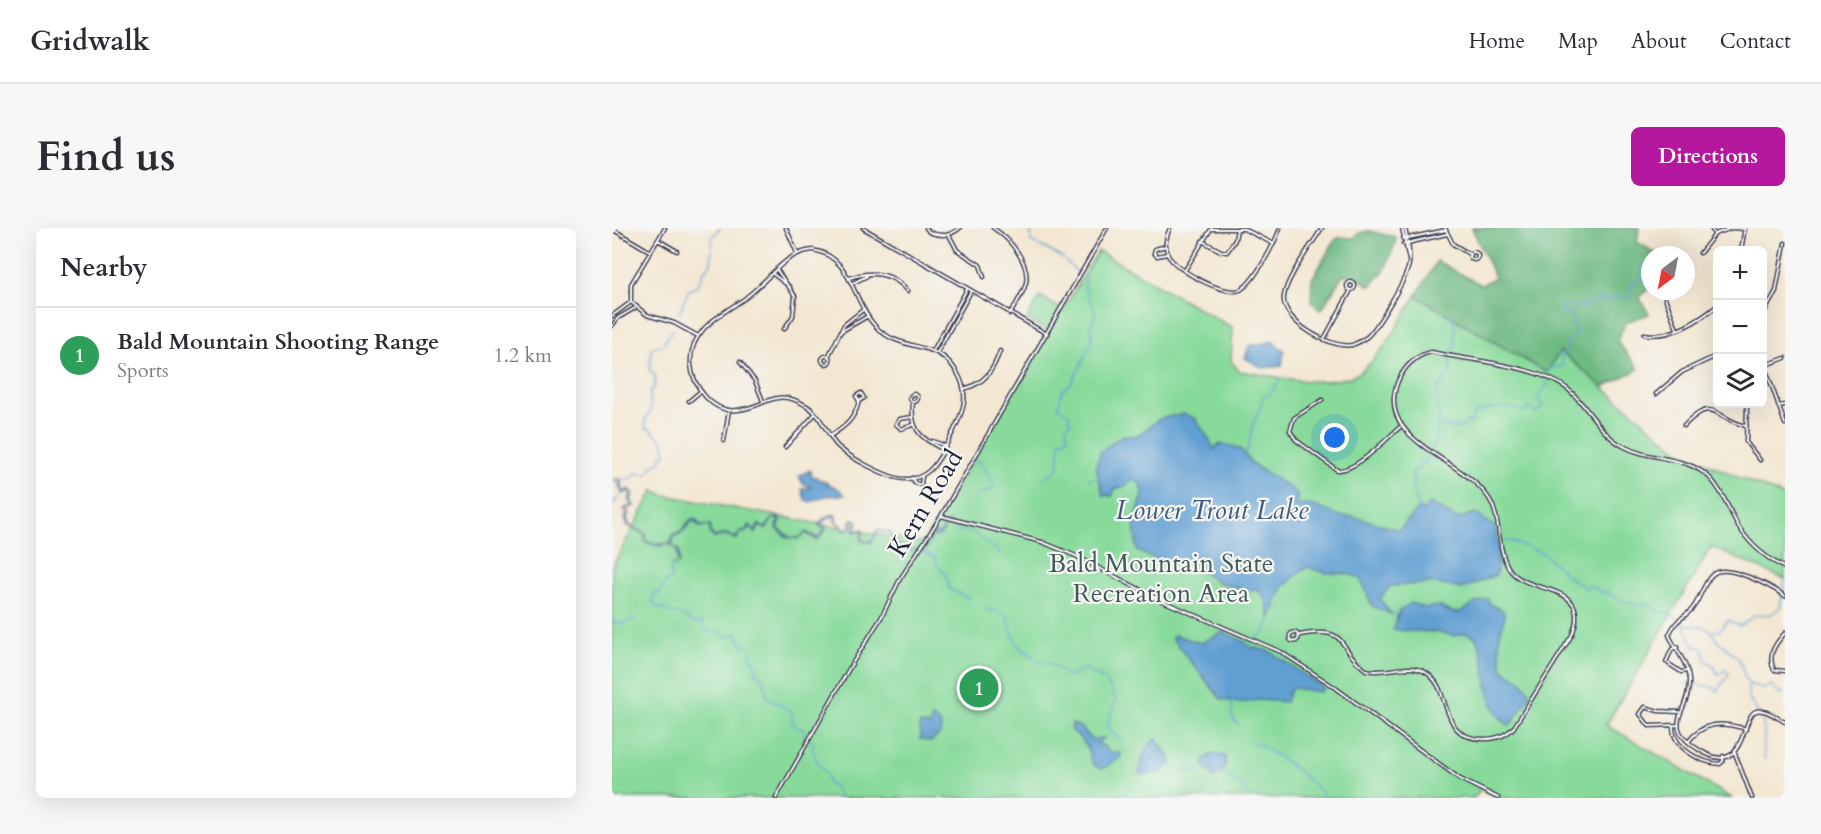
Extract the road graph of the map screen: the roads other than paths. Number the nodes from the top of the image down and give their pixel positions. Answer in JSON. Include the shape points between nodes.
{"nodes":[{"id":1,"x":665,"y":228,"type":"edge"},
{"id":2,"x":786,"y":228,"type":"edge"},
{"id":3,"x":863,"y":228,"type":"edge"},
{"id":4,"x":926,"y":228,"type":"edge"},
{"id":5,"x":960,"y":228,"type":"edge"},
{"id":6,"x":993,"y":228,"type":"edge"},
{"id":7,"x":1107,"y":228,"type":"edge"},
{"id":8,"x":1170,"y":228,"type":"edge"},
{"id":9,"x":1280,"y":228,"type":"edge"},
{"id":10,"x":1322,"y":228,"type":"edge"},
{"id":11,"x":1403,"y":228,"type":"edge"},
{"id":12,"x":1711,"y":228,"type":"edge"},
{"id":13,"x":1732,"y":228,"type":"edge"},
{"id":14,"x":612,"y":229,"type":"edge"},
{"id":15,"x":1237,"y":229,"type":"edge"},
{"id":16,"x":1745,"y":229,"type":"edge"},
{"id":17,"x":1446,"y":231,"type":"edge"},
{"id":18,"x":1714,"y":234,"type":"junction"},
{"id":19,"x":949,"y":235,"type":"junction"},
{"id":20,"x":658,"y":240,"type":"junction"},
{"id":21,"x":1202,"y":241,"type":"junction"},
{"id":22,"x":1405,"y":241,"type":"junction"},
{"id":23,"x":1272,"y":243,"type":"junction"},
{"id":24,"x":1785,"y":243,"type":"edge"},
{"id":25,"x":1166,"y":246,"type":"junction"},
{"id":26,"x":1742,"y":246,"type":"edge"},
{"id":27,"x":677,"y":251,"type":"dead end"},
{"id":28,"x":651,"y":252,"type":"junction"},
{"id":29,"x":797,"y":253,"type":"junction"},
{"id":30,"x":1700,"y":253,"type":"dead end"},
{"id":31,"x":1784,"y":253,"type":"edge"},
{"id":32,"x":1168,"y":254,"type":"junction"},
{"id":33,"x":1471,"y":255,"type":"dead end"},
{"id":34,"x":777,"y":270,"type":"junction"},
{"id":35,"x":1185,"y":270,"type":"junction"},
{"id":36,"x":773,"y":274,"type":"junction"},
{"id":37,"x":867,"y":276,"type":"junction"},
{"id":38,"x":984,"y":277,"type":"dead end"},
{"id":39,"x":849,"y":278,"type":"junction"},
{"id":40,"x":851,"y":284,"type":"junction"},
{"id":41,"x":790,"y":287,"type":"junction"},
{"id":42,"x":969,"y":290,"type":"junction"},
{"id":43,"x":1351,"y":290,"type":"dead end"},
{"id":44,"x":908,"y":291,"type":"dead end"},
{"id":45,"x":1666,"y":300,"type":"edge"},
{"id":46,"x":631,"y":302,"type":"junction"},
{"id":47,"x":635,"y":308,"type":"junction"},
{"id":48,"x":1767,"y":308,"type":"edge"},
{"id":49,"x":864,"y":309,"type":"junction"},
{"id":50,"x":1713,"y":309,"type":"edge"},
{"id":51,"x":1011,"y":314,"type":"junction"},
{"id":52,"x":612,"y":316,"type":"edge"},
{"id":53,"x":868,"y":316,"type":"junction"},
{"id":54,"x":949,"y":322,"type":"junction"},
{"id":55,"x":953,"y":324,"type":"junction"},
{"id":56,"x":612,"y":326,"type":"edge"},
{"id":57,"x":784,"y":329,"type":"dead end"},
{"id":58,"x":1677,"y":329,"type":"junction"},
{"id":59,"x":840,"y":333,"type":"junction"},
{"id":60,"x":1047,"y":334,"type":"junction"},
{"id":61,"x":1644,"y":334,"type":"dead end"},
{"id":62,"x":698,"y":336,"type":"junction"},
{"id":63,"x":1324,"y":339,"type":"junction"},
{"id":64,"x":933,"y":351,"type":"junction"},
{"id":65,"x":1000,"y":351,"type":"dead end"},
{"id":66,"x":938,"y":353,"type":"junction"},
{"id":67,"x":828,"y":357,"type":"dead end"},
{"id":68,"x":1713,"y":357,"type":"edge"},
{"id":69,"x":1785,"y":358,"type":"edge"},
{"id":70,"x":740,"y":362,"type":"dead end"},
{"id":71,"x":1767,"y":365,"type":"edge"},
{"id":72,"x":1767,"y":368,"type":"edge"},
{"id":73,"x":964,"y":389,"type":"junction"},
{"id":74,"x":701,"y":392,"type":"junction"},
{"id":75,"x":1656,"y":394,"type":"dead end"},
{"id":76,"x":1322,"y":400,"type":"dead end"},
{"id":77,"x":689,"y":401,"type":"dead end"},
{"id":78,"x":763,"y":401,"type":"junction"},
{"id":79,"x":859,"y":401,"type":"dead end"},
{"id":80,"x":913,"y":402,"type":"dead end"},
{"id":81,"x":1785,"y":405,"type":"edge"},
{"id":82,"x":1778,"y":406,"type":"junction"},
{"id":83,"x":1747,"y":408,"type":"edge"},
{"id":84,"x":729,"y":410,"type":"junction"},
{"id":85,"x":815,"y":414,"type":"junction"},
{"id":86,"x":912,"y":417,"type":"junction"},
{"id":87,"x":1785,"y":424,"type":"edge"},
{"id":88,"x":913,"y":425,"type":"junction"},
{"id":89,"x":1684,"y":426,"type":"dead end"},
{"id":90,"x":1746,"y":426,"type":"junction"},
{"id":91,"x":1401,"y":427,"type":"junction"},
{"id":92,"x":830,"y":436,"type":"junction"},
{"id":93,"x":724,"y":441,"type":"dead end"},
{"id":94,"x":930,"y":441,"type":"junction"},
{"id":95,"x":946,"y":446,"type":"junction"},
{"id":96,"x":785,"y":447,"type":"dead end"},
{"id":97,"x":944,"y":450,"type":"junction"},
{"id":98,"x":1760,"y":460,"type":"dead end"},
{"id":99,"x":922,"y":476,"type":"junction"},
{"id":100,"x":912,"y":478,"type":"junction"},
{"id":101,"x":941,"y":516,"type":"junction"},
{"id":102,"x":1785,"y":568,"type":"edge"},
{"id":103,"x":1785,"y":597,"type":"edge"},
{"id":104,"x":1785,"y":633,"type":"edge"},
{"id":105,"x":1300,"y":636,"type":"dead end"},
{"id":106,"x":1677,"y":647,"type":"junction"},
{"id":107,"x":1688,"y":671,"type":"junction"},
{"id":108,"x":1785,"y":672,"type":"edge"},
{"id":109,"x":1679,"y":712,"type":"junction"},
{"id":110,"x":1785,"y":722,"type":"edge"},
{"id":111,"x":1678,"y":725,"type":"junction"},
{"id":112,"x":1673,"y":726,"type":"junction"},
{"id":113,"x":1746,"y":729,"type":"junction"},
{"id":114,"x":1688,"y":742,"type":"junction"},
{"id":115,"x":1734,"y":751,"type":"junction"},
{"id":116,"x":1723,"y":756,"type":"junction"},
{"id":117,"x":776,"y":798,"type":"edge"},
{"id":118,"x":1498,"y":798,"type":"edge"},
{"id":119,"x":1752,"y":798,"type":"edge"}],
"edges":[{"from":1,"to":20,"type":"street"},
{"from":2,"to":29,"type":"street"},
{"from":3,"to":42,"type":"street"},
{"from":4,"to":19,"type":"street","via":[[935,234]]},
{"from":5,"to":19,"type":"street"},
{"from":6,"to":51,"type":"street","via":[[1009,240],[1027,277]]},
{"from":7,"to":60,"type":"street","name":"Kern Road"},
{"from":8,"to":25,"type":"street"},
{"from":9,"to":23,"type":"street"},
{"from":10,"to":63,"type":"street","via":[[1287,287],[1284,301],[1291,319]]},
{"from":11,"to":22,"type":"street"},
{"from":12,"to":18,"type":"street"},
{"from":13,"to":16,"type":"street"},
{"from":13,"to":18,"type":"street"},
{"from":14,"to":28,"type":"street"},
{"from":15,"to":21,"type":"street","via":[[1211,229]]},
{"from":15,"to":21,"type":"street","via":[[1227,252]]},
{"from":15,"to":23,"type":"street"},
{"from":16,"to":26,"type":"street"},
{"from":17,"to":22,"type":"street"},
{"from":17,"to":33,"type":"street","via":[[1455,246]]},
{"from":18,"to":30,"type":"street"},
{"from":19,"to":38,"type":"street","via":[[957,250],[981,265]]},
{"from":20,"to":27,"type":"street"},
{"from":20,"to":28,"type":"street"},
{"from":21,"to":35,"type":"street"},
{"from":22,"to":63,"type":"street","via":[[1407,271],[1368,336],[1348,345]]},
{"from":23,"to":35,"type":"street","via":[[1250,282],[1238,290],[1220,290]]},
{"from":24,"to":31,"type":"street"},
{"from":25,"to":32,"type":"street"},
{"from":25,"to":32,"type":"street","via":[[1154,253]]},
{"from":28,"to":46,"type":"street","via":[[631,284]]},
{"from":29,"to":34,"type":"street"},
{"from":29,"to":39,"type":"street","via":[[826,253],[841,263]]},
{"from":31,"to":48,"type":"street","via":[[1776,291]]},
{"from":32,"to":35,"type":"street"},
{"from":34,"to":36,"type":"street"},
{"from":34,"to":41,"type":"street"},
{"from":36,"to":41,"type":"street"},
{"from":36,"to":62,"type":"street","via":[[748,297],[705,326]]},
{"from":37,"to":39,"type":"street"},
{"from":37,"to":40,"type":"street"},
{"from":37,"to":44,"type":"street","via":[[890,276]]},
{"from":39,"to":40,"type":"street"},
{"from":40,"to":49,"type":"street"},
{"from":41,"to":57,"type":"street","via":[[796,304]]},
{"from":42,"to":51,"type":"street"},
{"from":42,"to":54,"type":"street"},
{"from":42,"to":55,"type":"street"},
{"from":43,"to":63,"type":"street"},
{"from":45,"to":58,"type":"street"},
{"from":46,"to":47,"type":"street"},
{"from":46,"to":52,"type":"street"},
{"from":47,"to":56,"type":"street"},
{"from":47,"to":62,"type":"street"},
{"from":49,"to":53,"type":"street"},
{"from":49,"to":59,"type":"street","via":[[849,319]]},
{"from":50,"to":58,"type":"street"},
{"from":51,"to":60,"type":"street"},
{"from":53,"to":59,"type":"street"},
{"from":53,"to":64,"type":"street","via":[[887,336]]},
{"from":54,"to":55,"type":"street"},
{"from":54,"to":64,"type":"street"},
{"from":55,"to":66,"type":"street"},
{"from":58,"to":61,"type":"street","via":[[1658,335]]},
{"from":59,"to":67,"type":"street"},
{"from":60,"to":101,"type":"street","name":"Kern Road"},
{"from":62,"to":74,"type":"street","via":[[691,366]]},
{"from":64,"to":66,"type":"street"},
{"from":65,"to":73,"type":"street","via":[[988,376]]},
{"from":66,"to":73,"type":"street","via":[[956,370]]},
{"from":68,"to":75,"type":"street","via":[[1682,372]]},
{"from":69,"to":71,"type":"street"},
{"from":70,"to":78,"type":"street","via":[[755,381]]},
{"from":72,"to":82,"type":"street"},
{"from":73,"to":95,"type":"street","via":[[961,414]]},
{"from":74,"to":77,"type":"street"},
{"from":74,"to":84,"type":"street"},
{"from":76,"to":91,"type":"street","via":[[1294,418],[1290,431],[1296,440],[1337,470],[1356,465]]},
{"from":78,"to":84,"type":"street"},
{"from":78,"to":85,"type":"street","via":[[788,397],[805,404]]},
{"from":79,"to":92,"type":"street","via":[[847,425]]},
{"from":80,"to":86,"type":"street"},
{"from":81,"to":82,"type":"street"},
{"from":82,"to":87,"type":"street"},
{"from":83,"to":90,"type":"street"},
{"from":84,"to":93,"type":"street"},
{"from":85,"to":92,"type":"street"},
{"from":85,"to":96,"type":"street"},
{"from":86,"to":88,"type":"street"},
{"from":86,"to":88,"type":"street","via":[[896,424],[901,429]]},
{"from":88,"to":94,"type":"street","via":[[919,435]]},
{"from":89,"to":90,"type":"street","via":[[1695,414],[1708,409]]},
{"from":90,"to":98,"type":"street","via":[[1746,442]]},
{"from":91,"to":102,"type":"street","via":[[1395,414],[1395,390],[1409,364],[1423,353],[1537,373],[1569,391],[1617,443],[1640,453],[1680,460],[1700,470],[1720,491],[1748,541]]},
{"from":91,"to":105,"type":"street","via":[[1485,492],[1495,510],[1510,571],[1523,580],[1565,595],[1576,618],[1572,635],[1514,727],[1483,740],[1455,727],[1437,683],[1426,672],[1411,668],[1366,670],[1334,635],[1316,632]]},
{"from":92,"to":100,"type":"street","via":[[847,454],[894,477]]},
{"from":94,"to":95,"type":"street"},
{"from":94,"to":97,"type":"street"},
{"from":95,"to":97,"type":"street"},
{"from":97,"to":99,"type":"street","via":[[935,466]]},
{"from":99,"to":100,"type":"street"},
{"from":99,"to":100,"type":"street","via":[[921,485]]},
{"from":101,"to":117,"type":"street","name":"Kern Road","via":[[919,546]]},
{"from":101,"to":118,"type":"street","via":[[1042,542],[1160,600],[1281,652],[1460,779]]},
{"from":103,"to":106,"type":"street","via":[[1733,572],[1718,571],[1669,633]]},
{"from":104,"to":108,"type":"street","via":[[1773,647],[1771,658],[1774,670]]},
{"from":106,"to":107,"type":"street"},
{"from":106,"to":107,"type":"street","via":[[1666,662],[1682,672]]},
{"from":107,"to":109,"type":"street","via":[[1687,694]]},
{"from":109,"to":111,"type":"street"},
{"from":109,"to":112,"type":"street","via":[[1645,707],[1640,710],[1641,719],[1648,726]]},
{"from":110,"to":113,"type":"street","via":[[1759,710],[1750,716]]},
{"from":111,"to":112,"type":"street"},
{"from":111,"to":114,"type":"street"},
{"from":112,"to":116,"type":"street","via":[[1681,746],[1700,759],[1720,764]]},
{"from":113,"to":114,"type":"street","via":[[1706,725]]},
{"from":113,"to":115,"type":"street"},
{"from":114,"to":116,"type":"street","via":[[1707,754]]},
{"from":115,"to":116,"type":"street"},
{"from":115,"to":119,"type":"street"}]}
